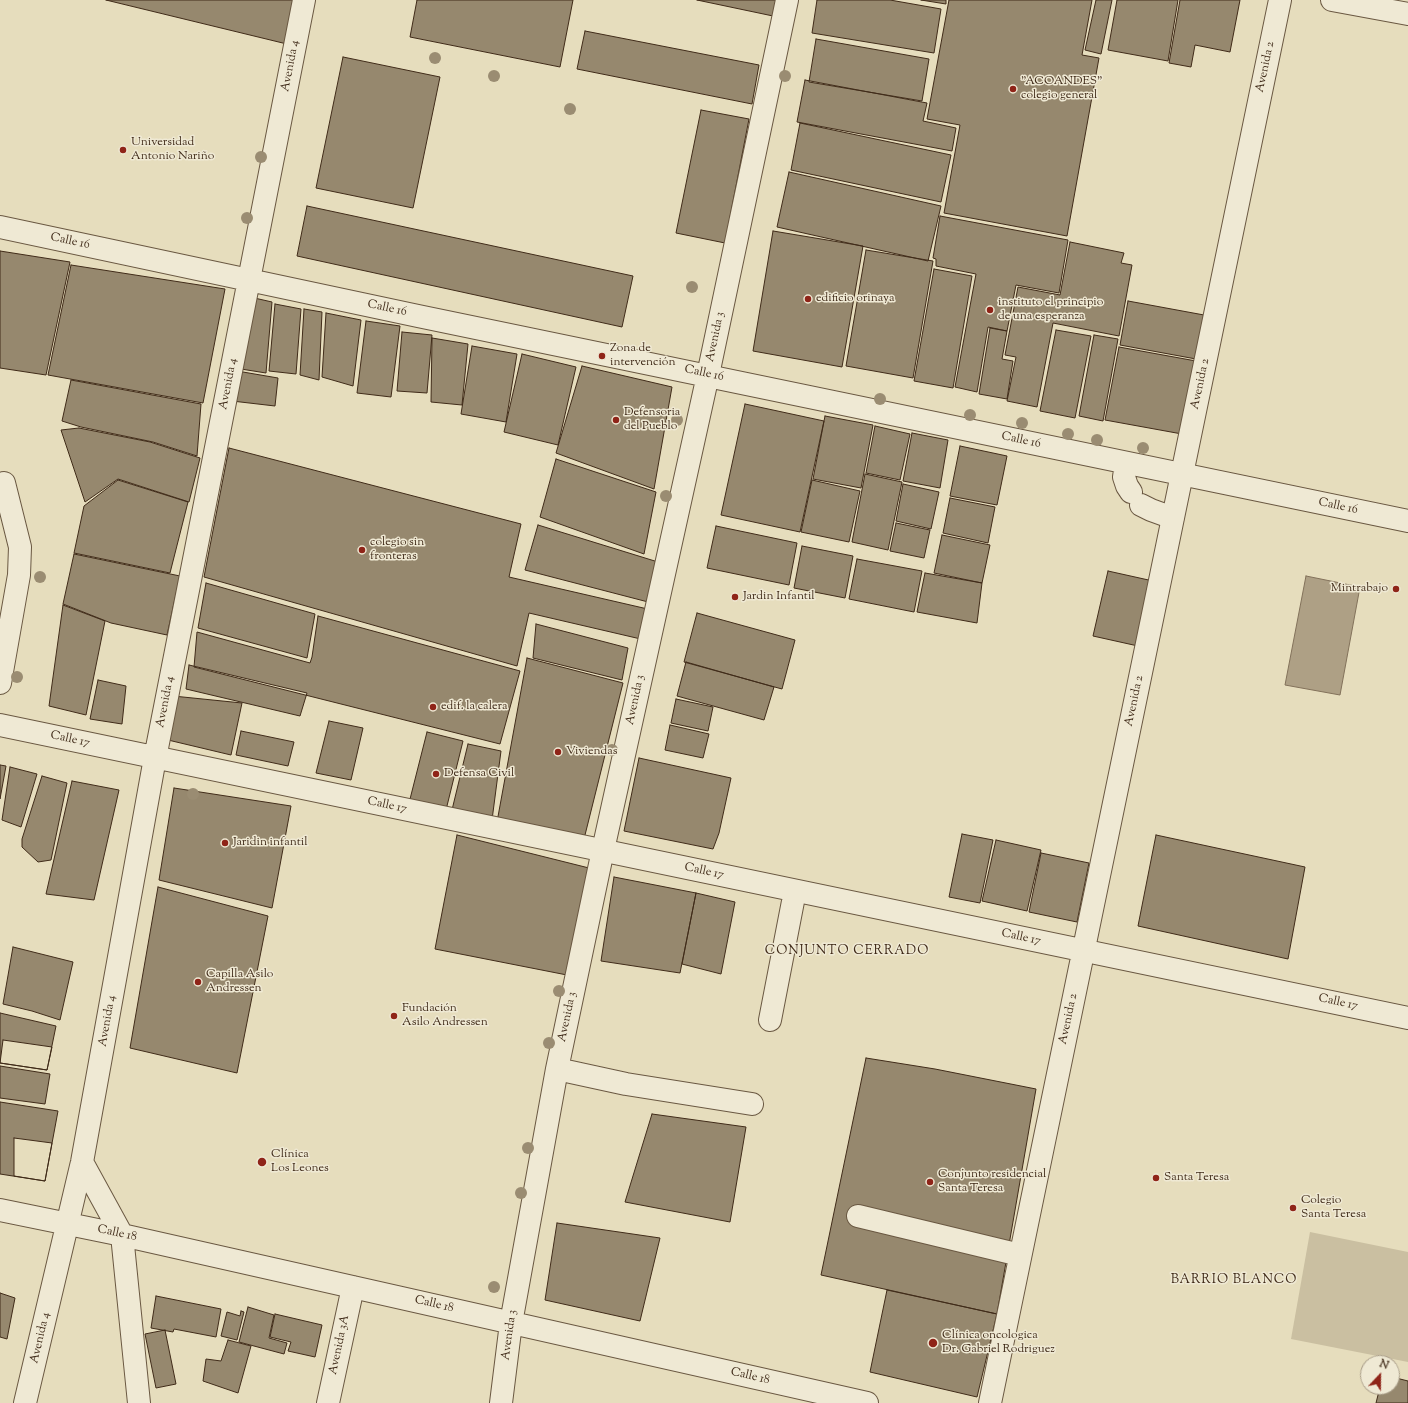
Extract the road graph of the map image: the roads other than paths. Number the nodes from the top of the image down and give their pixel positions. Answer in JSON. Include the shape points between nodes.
{"nodes":[{"id":1,"x":304,"y":0,"type":"edge"},
{"id":2,"x":787,"y":0,"type":"edge"},
{"id":3,"x":1280,"y":0,"type":"edge"},
{"id":4,"x":1332,"y":0,"type":"edge"},
{"id":5,"x":1408,"y":14,"type":"edge"},
{"id":6,"x":0,"y":227,"type":"edge"},
{"id":7,"x":249,"y":280,"type":"junction"},
{"id":8,"x":708,"y":375,"type":"junction"},
{"id":9,"x":1126,"y":463,"type":"junction"},
{"id":10,"x":1182,"y":475,"type":"junction"},
{"id":11,"x":4,"y":483,"type":"dead end"},
{"id":12,"x":1173,"y":518,"type":"junction"},
{"id":13,"x":1408,"y":521,"type":"edge"},
{"id":14,"x":0,"y":683,"type":"edge"},
{"id":15,"x":0,"y":725,"type":"edge"},
{"id":16,"x":155,"y":758,"type":"junction"},
{"id":17,"x":603,"y":850,"type":"junction"},
{"id":18,"x":795,"y":891,"type":"junction"},
{"id":19,"x":1083,"y":950,"type":"junction"},
{"id":20,"x":1408,"y":1018,"type":"edge"},
{"id":21,"x":770,"y":1020,"type":"dead end"},
{"id":22,"x":557,"y":1069,"type":"junction"},
{"id":23,"x":752,"y":1104,"type":"dead end"},
{"id":24,"x":82,"y":1162,"type":"junction"},
{"id":25,"x":0,"y":1210,"type":"edge"},
{"id":26,"x":858,"y":1216,"type":"dead end"},
{"id":27,"x":67,"y":1224,"type":"junction"},
{"id":28,"x":122,"y":1235,"type":"junction"},
{"id":29,"x":1020,"y":1255,"type":"junction"},
{"id":30,"x":353,"y":1287,"type":"junction"},
{"id":31,"x":511,"y":1323,"type":"junction"},
{"id":32,"x":25,"y":1403,"type":"edge"},
{"id":33,"x":139,"y":1403,"type":"edge"},
{"id":34,"x":328,"y":1403,"type":"edge"},
{"id":35,"x":501,"y":1403,"type":"edge"},
{"id":36,"x":867,"y":1403,"type":"edge"},
{"id":37,"x":990,"y":1403,"type":"edge"}],
"edges":[{"from":1,"to":7,"type":"street","name":"Avenida 4"},
{"from":2,"to":8,"type":"street","name":"Avenida 3"},
{"from":3,"to":10,"type":"street","name":"Avenida 2"},
{"from":4,"to":5,"type":"street"},
{"from":6,"to":7,"type":"street","name":"Calle 16"},
{"from":7,"to":8,"type":"street","name":"Calle 16"},
{"from":7,"to":16,"type":"street","name":"Avenida 4"},
{"from":8,"to":9,"type":"street","name":"Calle 16"},
{"from":8,"to":17,"type":"street","name":"Avenida 3"},
{"from":9,"to":10,"type":"street","name":"Calle 16"},
{"from":9,"to":12,"type":"street","via":[[1124,477],[1136,498],[1150,510]]},
{"from":10,"to":12,"type":"street","name":"Avenida 2"},
{"from":10,"to":13,"type":"street","name":"Calle 16"},
{"from":11,"to":14,"type":"street","via":[[20,547],[19,575]]},
{"from":12,"to":19,"type":"street","name":"Avenida 2"},
{"from":15,"to":16,"type":"street","name":"Calle 17"},
{"from":16,"to":17,"type":"street","name":"Calle 17"},
{"from":16,"to":24,"type":"street","name":"Avenida 4"},
{"from":17,"to":18,"type":"street","name":"Calle 17"},
{"from":17,"to":22,"type":"street","name":"Avenida 3"},
{"from":18,"to":19,"type":"street","name":"Calle 17"},
{"from":18,"to":21,"type":"street"},
{"from":19,"to":20,"type":"street","name":"Calle 17"},
{"from":19,"to":29,"type":"street","name":"Avenida 2"},
{"from":22,"to":23,"type":"street","via":[[626,1084]]},
{"from":22,"to":31,"type":"street","name":"Avenida 3"},
{"from":24,"to":27,"type":"street","name":"Avenida 4"},
{"from":24,"to":28,"type":"street"},
{"from":25,"to":27,"type":"street","name":"Calle 18"},
{"from":26,"to":29,"type":"street"},
{"from":27,"to":28,"type":"street","name":"Calle 18"},
{"from":27,"to":32,"type":"street","name":"Avenida 4"},
{"from":28,"to":30,"type":"street","name":"Calle 18"},
{"from":28,"to":33,"type":"street"},
{"from":29,"to":37,"type":"street","name":"Avenida 2"},
{"from":30,"to":31,"type":"street","name":"Calle 18"},
{"from":30,"to":34,"type":"street","name":"Avenida 3A"},
{"from":31,"to":35,"type":"street","name":"Avenida 3"},
{"from":31,"to":36,"type":"street","name":"Calle 18"}]}
